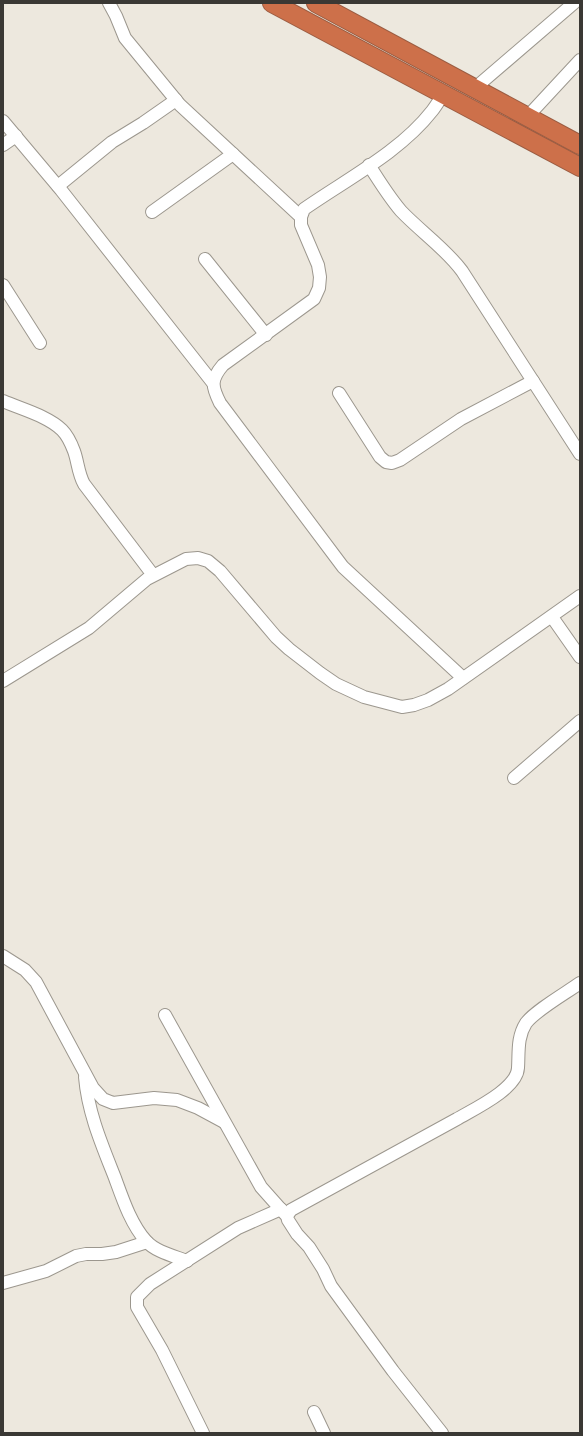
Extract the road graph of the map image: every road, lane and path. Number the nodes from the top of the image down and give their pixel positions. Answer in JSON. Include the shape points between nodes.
{"nodes":[{"id":1,"x":108,"y":3,"type":"edge"},
{"id":2,"x":272,"y":3,"type":"edge"},
{"id":3,"x":316,"y":3,"type":"edge"},
{"id":4,"x":574,"y":3,"type":"edge"},
{"id":5,"x":580,"y":60,"type":"edge"},
{"id":6,"x":475,"y":88,"type":"junction"},
{"id":7,"x":444,"y":93,"type":"junction"},
{"id":8,"x":176,"y":100,"type":"junction"},
{"id":9,"x":528,"y":116,"type":"junction"},
{"id":10,"x":3,"y":121,"type":"edge"},
{"id":11,"x":16,"y":136,"type":"junction"},
{"id":12,"x":3,"y":145,"type":"edge"},
{"id":13,"x":580,"y":145,"type":"edge"},
{"id":14,"x":233,"y":154,"type":"junction"},
{"id":15,"x":370,"y":165,"type":"junction"},
{"id":16,"x":580,"y":166,"type":"edge"},
{"id":17,"x":58,"y":186,"type":"junction"},
{"id":18,"x":152,"y":212,"type":"dead end"},
{"id":19,"x":300,"y":218,"type":"junction"},
{"id":20,"x":204,"y":259,"type":"dead end"},
{"id":21,"x":3,"y":285,"type":"edge"},
{"id":22,"x":266,"y":335,"type":"junction"},
{"id":23,"x":40,"y":343,"type":"dead end"},
{"id":24,"x":533,"y":381,"type":"junction"},
{"id":25,"x":213,"y":383,"type":"junction"},
{"id":26,"x":338,"y":393,"type":"dead end"},
{"id":27,"x":3,"y":401,"type":"edge"},
{"id":28,"x":580,"y":454,"type":"edge"},
{"id":29,"x":154,"y":575,"type":"junction"},
{"id":30,"x":580,"y":596,"type":"edge"},
{"id":31,"x":552,"y":617,"type":"junction"},
{"id":32,"x":580,"y":657,"type":"edge"},
{"id":33,"x":463,"y":678,"type":"junction"},
{"id":34,"x":3,"y":681,"type":"edge"},
{"id":35,"x":580,"y":722,"type":"edge"},
{"id":36,"x":514,"y":778,"type":"dead end"},
{"id":37,"x":3,"y":956,"type":"edge"},
{"id":38,"x":580,"y":983,"type":"edge"},
{"id":39,"x":165,"y":1015,"type":"dead end"},
{"id":40,"x":84,"y":1069,"type":"junction"},
{"id":41,"x":224,"y":1122,"type":"junction"},
{"id":42,"x":284,"y":1212,"type":"junction"},
{"id":43,"x":147,"y":1242,"type":"junction"},
{"id":44,"x":187,"y":1261,"type":"junction"},
{"id":45,"x":3,"y":1283,"type":"edge"},
{"id":46,"x":314,"y":1412,"type":"dead end"},
{"id":47,"x":203,"y":1433,"type":"edge"},
{"id":48,"x":324,"y":1433,"type":"edge"},
{"id":49,"x":442,"y":1433,"type":"edge"}],
"edges":[{"from":1,"to":8,"type":"street","via":[[125,38]]},
{"from":2,"to":7,"type":"highway"},
{"from":3,"to":6,"type":"highway"},
{"from":4,"to":6,"type":"street"},
{"from":5,"to":9,"type":"street"},
{"from":6,"to":9,"type":"highway"},
{"from":7,"to":15,"type":"street","via":[[432,111],[402,141]]},
{"from":7,"to":16,"type":"highway"},
{"from":8,"to":14,"type":"street"},
{"from":8,"to":17,"type":"street","via":[[112,142]]},
{"from":9,"to":13,"type":"highway"},
{"from":10,"to":11,"type":"street"},
{"from":11,"to":12,"type":"street"},
{"from":11,"to":17,"type":"street"},
{"from":14,"to":18,"type":"street"},
{"from":14,"to":19,"type":"street"},
{"from":15,"to":19,"type":"street","via":[[304,209]]},
{"from":15,"to":24,"type":"street","via":[[401,211],[444,250],[462,271]]},
{"from":17,"to":25,"type":"street"},
{"from":19,"to":22,"type":"street","via":[[318,265],[319,288],[314,299]]},
{"from":20,"to":22,"type":"street"},
{"from":21,"to":23,"type":"street"},
{"from":22,"to":25,"type":"street","via":[[223,365],[216,373]]},
{"from":24,"to":26,"type":"street","via":[[461,419],[392,463],[380,457]]},
{"from":24,"to":28,"type":"street"},
{"from":25,"to":33,"type":"street","via":[[220,403],[344,567]]},
{"from":27,"to":29,"type":"street","via":[[46,419],[62,430],[75,453],[79,474],[84,484]]},
{"from":29,"to":33,"type":"street","via":[[186,559],[198,558],[208,561],[230,581],[289,649],[336,684],[364,697],[402,707],[414,705],[448,689]]},
{"from":29,"to":34,"type":"street","via":[[136,587],[89,628]]},
{"from":30,"to":31,"type":"street"},
{"from":31,"to":32,"type":"street"},
{"from":31,"to":33,"type":"street"},
{"from":35,"to":36,"type":"street"},
{"from":37,"to":40,"type":"street","via":[[25,970],[36,982]]},
{"from":38,"to":42,"type":"street","via":[[526,1023],[518,1048],[518,1073],[501,1092],[457,1119],[292,1210]]},
{"from":39,"to":41,"type":"street"},
{"from":40,"to":41,"type":"street","via":[[93,1088],[103,1099],[113,1103],[154,1098],[177,1100]]},
{"from":40,"to":43,"type":"street","via":[[86,1097],[97,1132],[129,1213]]},
{"from":41,"to":42,"type":"street","via":[[261,1187]]},
{"from":42,"to":44,"type":"street","via":[[238,1228]]},
{"from":42,"to":49,"type":"street","via":[[323,1269],[331,1286]]},
{"from":43,"to":44,"type":"street","via":[[160,1251]]},
{"from":43,"to":45,"type":"street","via":[[116,1252],[81,1255],[46,1271]]},
{"from":44,"to":47,"type":"street","via":[[142,1291],[137,1297],[137,1306]]},
{"from":46,"to":48,"type":"street"}]}
